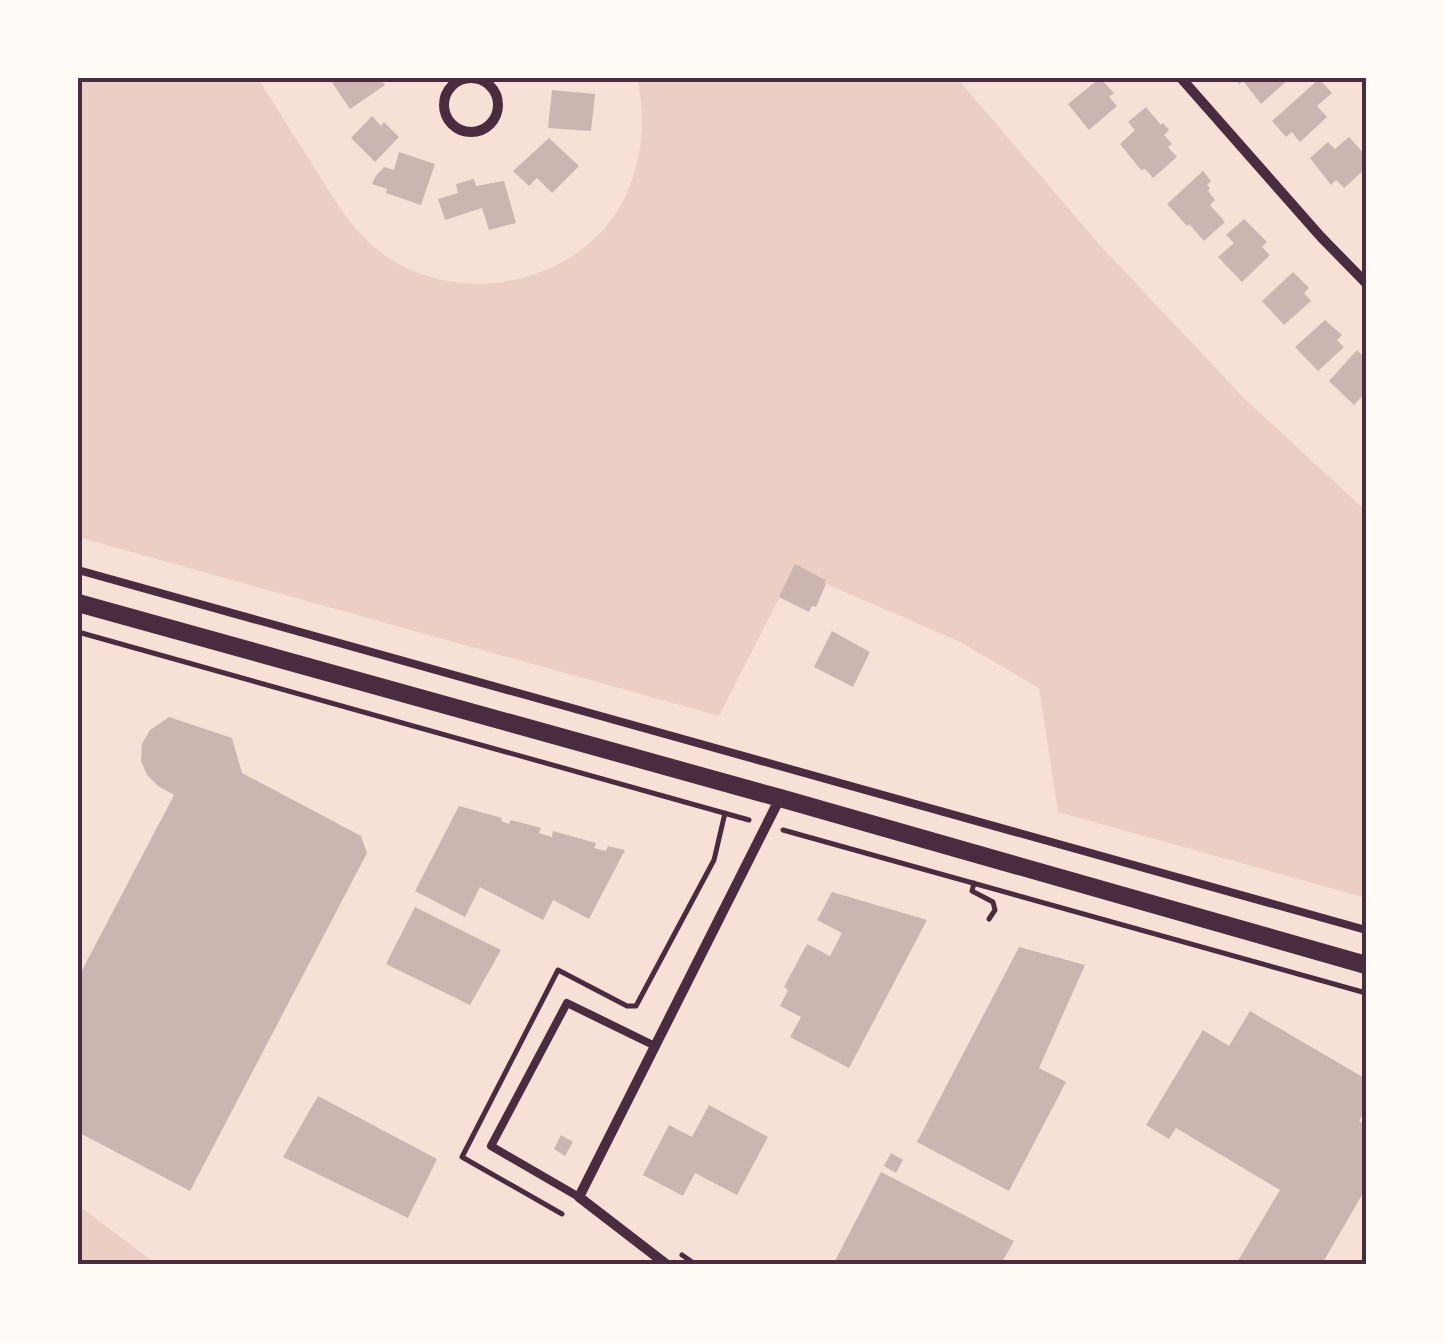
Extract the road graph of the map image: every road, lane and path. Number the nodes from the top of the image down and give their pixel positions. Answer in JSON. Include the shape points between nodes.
{"nodes":[{"id":1,"x":1180,"y":78,"type":"edge"},
{"id":2,"x":457,"y":79,"type":"edge"},
{"id":3,"x":1366,"y":283,"type":"edge"},
{"id":4,"x":78,"y":570,"type":"edge"},
{"id":5,"x":78,"y":603,"type":"edge"},
{"id":6,"x":78,"y":632,"type":"edge"},
{"id":7,"x":780,"y":798,"type":"junction"},
{"id":8,"x":766,"y":825,"type":"junction"},
{"id":9,"x":974,"y":882,"type":"junction"},
{"id":10,"x":989,"y":919,"type":"dead end"},
{"id":11,"x":1366,"y":930,"type":"edge"},
{"id":12,"x":1366,"y":965,"type":"edge"},
{"id":13,"x":1366,"y":993,"type":"edge"},
{"id":14,"x":655,"y":1046,"type":"junction"},
{"id":15,"x":579,"y":1197,"type":"junction"},
{"id":16,"x":683,"y":1256,"type":"dead end"},
{"id":17,"x":666,"y":1264,"type":"edge"},
{"id":18,"x":695,"y":1264,"type":"edge"}],
"edges":[{"from":1,"to":3,"type":"street"},
{"from":2,"to":2,"type":"street","via":[[444,112],[463,132],[481,130],[497,111],[496,94],[483,81]]},
{"from":4,"to":11,"type":"lane"},
{"from":5,"to":7,"type":"street"},
{"from":6,"to":8,"type":"path"},
{"from":7,"to":8,"type":"street"},
{"from":7,"to":12,"type":"street"},
{"from":8,"to":9,"type":"path"},
{"from":8,"to":14,"type":"street"},
{"from":9,"to":10,"type":"path","via":[[972,891],[993,902]]},
{"from":9,"to":13,"type":"path"},
{"from":14,"to":15,"type":"street"},
{"from":14,"to":15,"type":"lane","via":[[567,1002],[491,1146]]},
{"from":15,"to":17,"type":"street"},
{"from":16,"to":18,"type":"path"}]}
